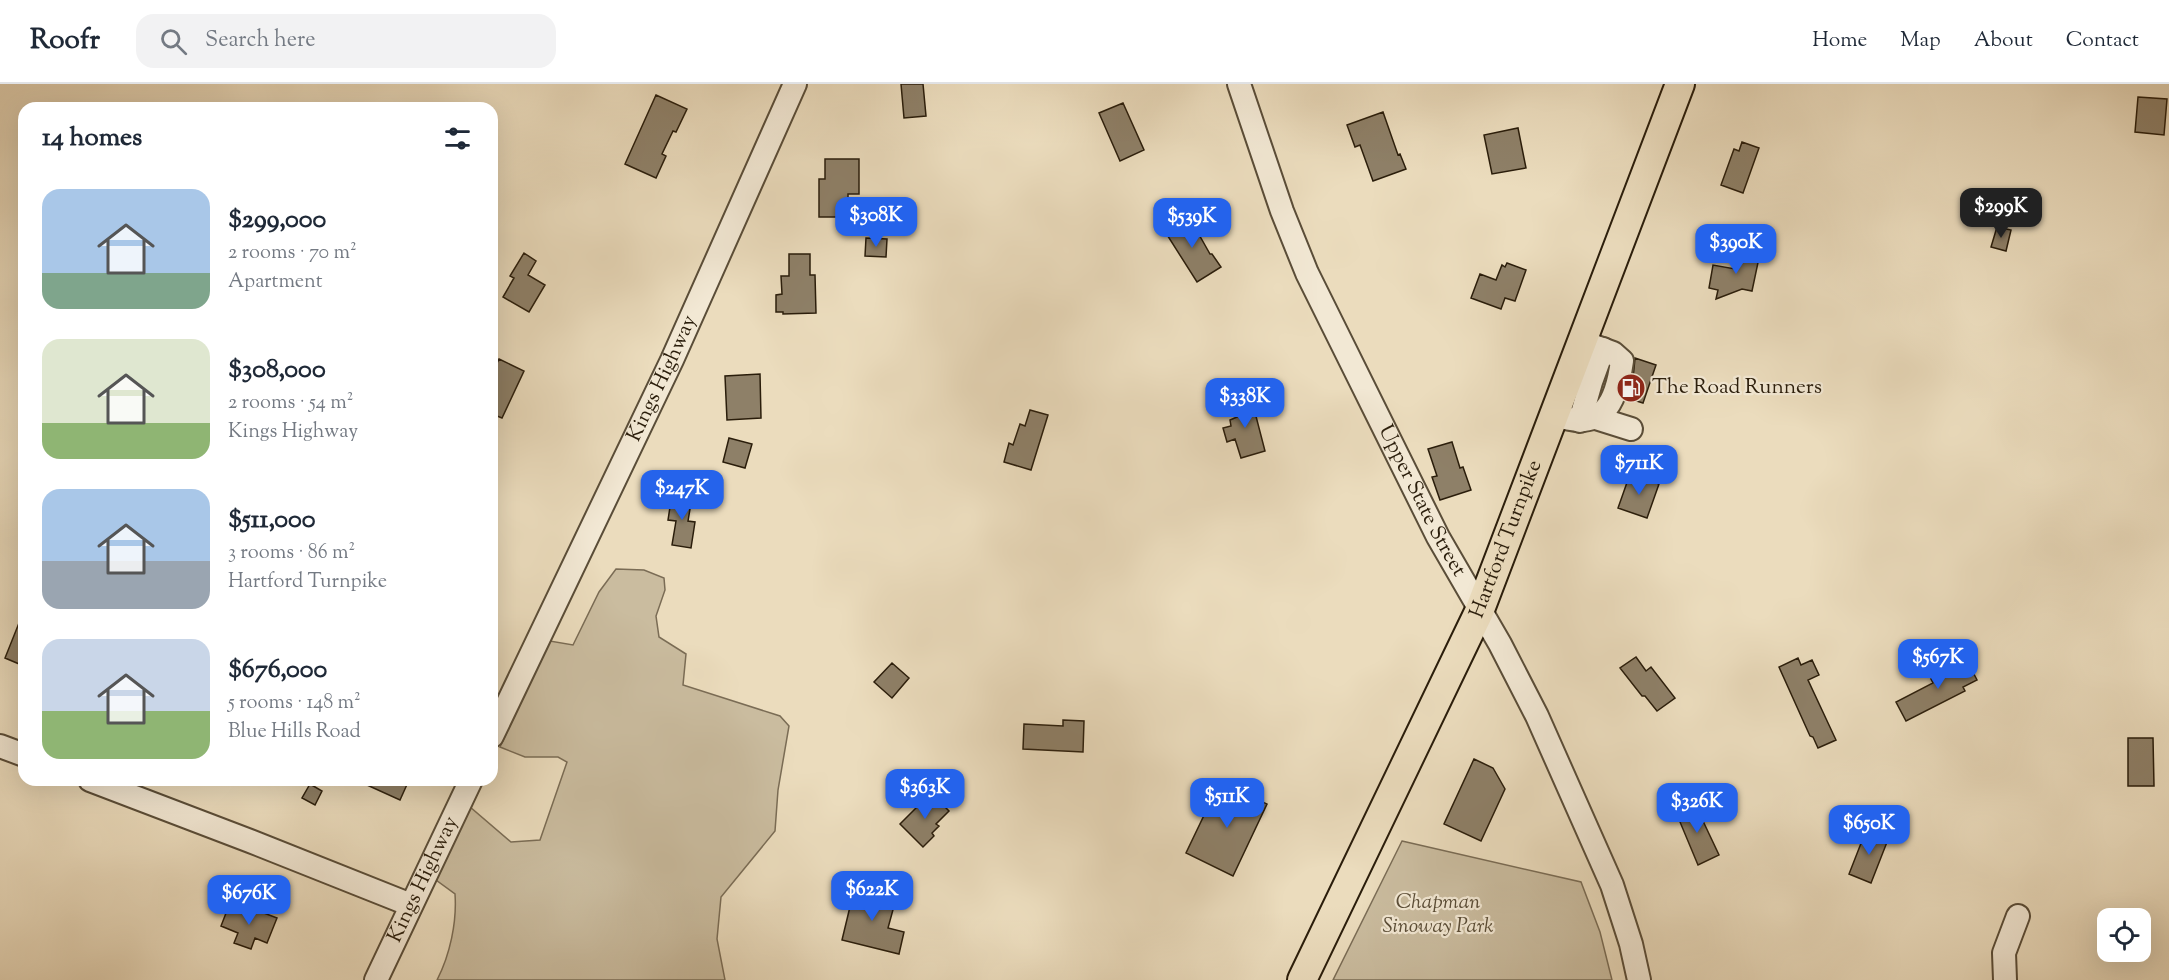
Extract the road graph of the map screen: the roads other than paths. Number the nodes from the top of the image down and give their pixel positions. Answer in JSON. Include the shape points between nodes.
{"nodes":[{"id":1,"x":795,"y":84,"type":"edge"},
{"id":2,"x":1239,"y":84,"type":"edge"},
{"id":3,"x":1680,"y":84,"type":"edge"},
{"id":4,"x":1593,"y":346,"type":"junction"},
{"id":5,"x":1577,"y":418,"type":"junction"},
{"id":6,"x":1630,"y":429,"type":"dead end"},
{"id":7,"x":1479,"y":612,"type":"junction"},
{"id":8,"x":498,"y":723,"type":"edge"},
{"id":9,"x":0,"y":746,"type":"edge"},
{"id":10,"x":18,"y":753,"type":"edge"},
{"id":11,"x":106,"y":786,"type":"edge"},
{"id":12,"x":468,"y":786,"type":"edge"},
{"id":13,"x":411,"y":906,"type":"junction"},
{"id":14,"x":2018,"y":916,"type":"dead end"},
{"id":15,"x":375,"y":980,"type":"edge"},
{"id":16,"x":1302,"y":980,"type":"edge"},
{"id":17,"x":1639,"y":980,"type":"edge"},
{"id":18,"x":2005,"y":980,"type":"edge"}],
"edges":[{"from":1,"to":8,"type":"street","name":"Kings Highway","via":[[672,360]]},
{"from":2,"to":7,"type":"street","name":"Upper State Street","via":[[1281,211],[1307,273]]},
{"from":3,"to":4,"type":"main road","name":"Hartford Turnpike"},
{"from":4,"to":5,"type":"main road","name":"Hartford Turnpike"},
{"from":4,"to":5,"type":"street","via":[[1622,361],[1612,398],[1603,412]]},
{"from":5,"to":6,"type":"street"},
{"from":5,"to":7,"type":"main road","name":"Hartford Turnpike"},
{"from":7,"to":16,"type":"main road","name":"Hartford Turnpike"},
{"from":7,"to":17,"type":"street","name":"Upper State Street","via":[[1538,716],[1578,806],[1612,885]]},
{"from":9,"to":10,"type":"street"},
{"from":11,"to":13,"type":"street"},
{"from":12,"to":13,"type":"street","name":"Kings Highway"},
{"from":13,"to":15,"type":"street","name":"Kings Highway"},
{"from":14,"to":18,"type":"street","via":[[2004,953]]}]}
